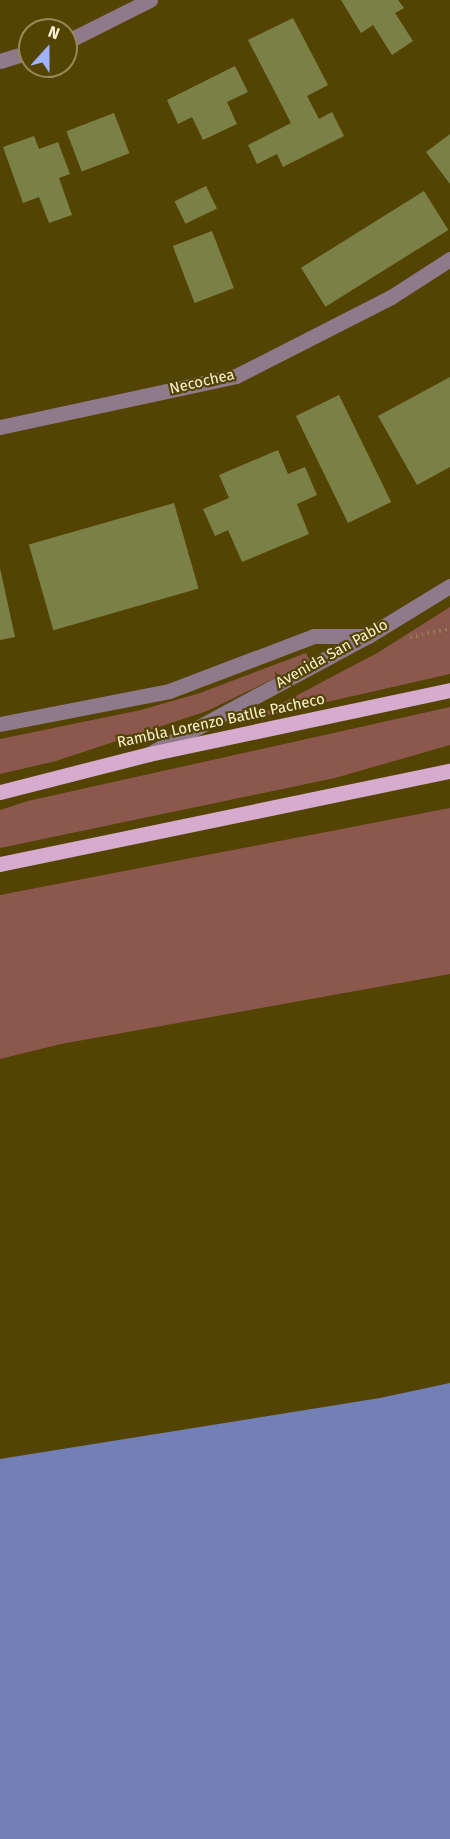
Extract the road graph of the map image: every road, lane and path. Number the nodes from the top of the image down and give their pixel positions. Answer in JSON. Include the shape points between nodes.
{"nodes":[{"id":1,"x":150,"y":0,"type":"edge"},
{"id":2,"x":78,"y":36,"type":"edge"},
{"id":3,"x":18,"y":56,"type":"edge"},
{"id":4,"x":0,"y":62,"type":"edge"},
{"id":5,"x":450,"y":259,"type":"edge"},
{"id":6,"x":0,"y":427,"type":"edge"},
{"id":7,"x":450,"y":586,"type":"edge"},
{"id":8,"x":368,"y":636,"type":"junction"},
{"id":9,"x":450,"y":690,"type":"edge"},
{"id":10,"x":0,"y":724,"type":"edge"},
{"id":11,"x":149,"y":754,"type":"junction"},
{"id":12,"x":450,"y":763,"type":"edge"},
{"id":13,"x":450,"y":771,"type":"edge"},
{"id":14,"x":418,"y":777,"type":"junction"},
{"id":15,"x":0,"y":792,"type":"edge"},
{"id":16,"x":0,"y":864,"type":"edge"}],
"edges":[{"from":1,"to":2,"type":"street"},
{"from":3,"to":4,"type":"street"},
{"from":5,"to":6,"type":"street","name":"Necochea","via":[[391,297],[236,376]]},
{"from":7,"to":8,"type":"street","name":"Avenida San Pablo"},
{"from":8,"to":10,"type":"street","via":[[314,636],[169,691]]},
{"from":8,"to":11,"type":"street","name":"Avenida San Pablo"},
{"from":9,"to":11,"type":"main road","name":"Rambla Lorenzo Batlle Pacheco"},
{"from":11,"to":15,"type":"main road","name":"Rambla Lorenzo Batlle Pacheco"},
{"from":12,"to":14,"type":"main road"},
{"from":13,"to":14,"type":"main road"},
{"from":14,"to":16,"type":"main road"}]}
